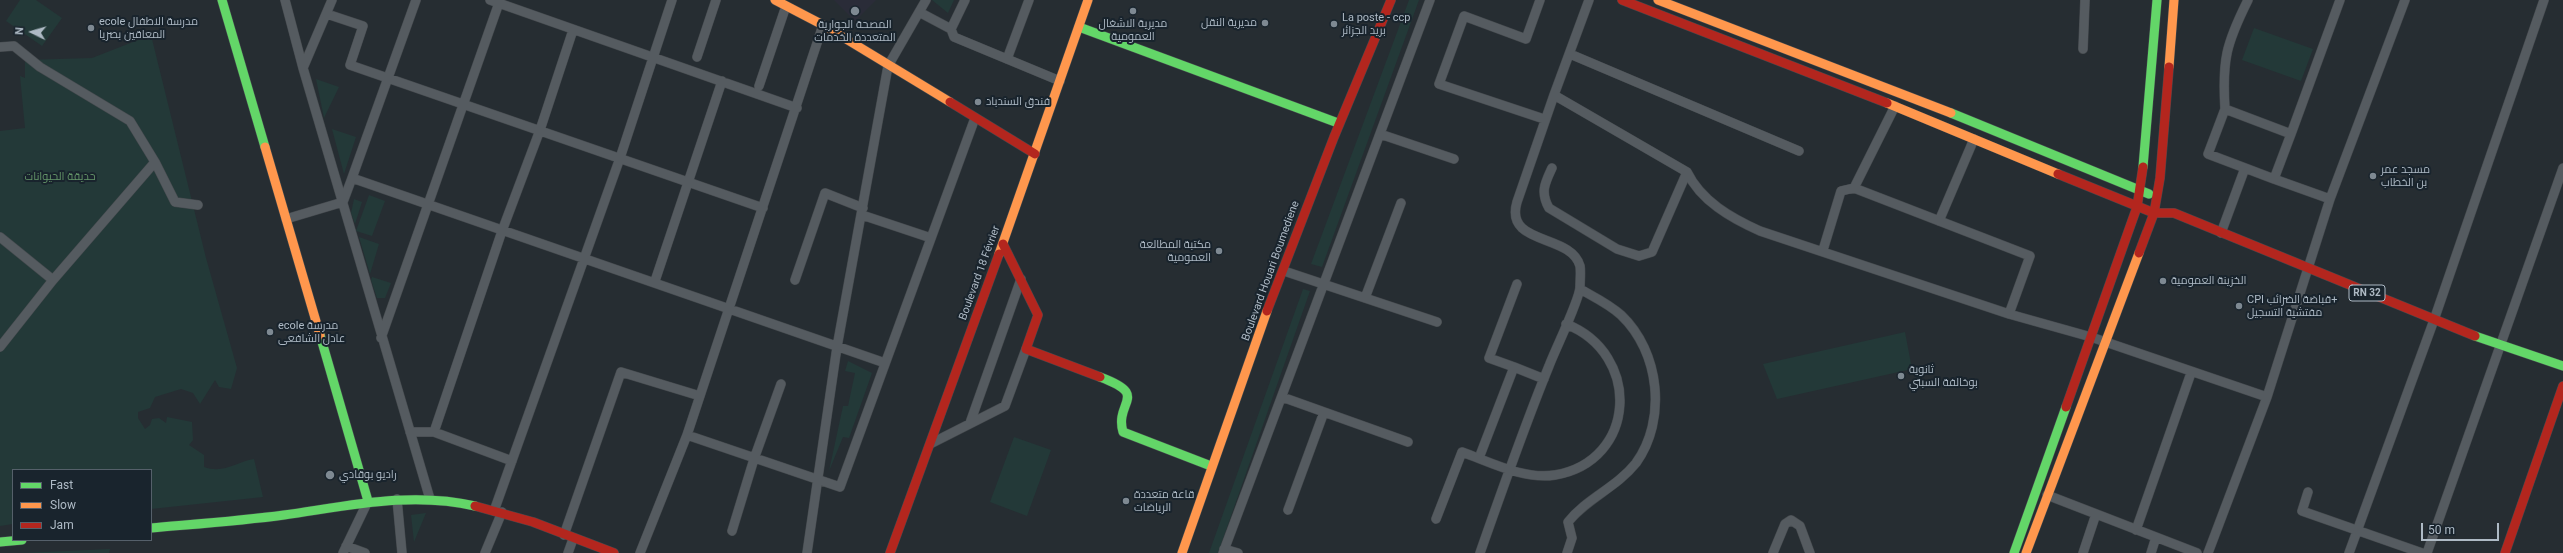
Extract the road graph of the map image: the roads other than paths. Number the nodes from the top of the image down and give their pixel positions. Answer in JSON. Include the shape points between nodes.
{"nodes":[{"id":1,"x":222,"y":0,"type":"edge"},
{"id":2,"x":285,"y":0,"type":"edge"},
{"id":3,"x":332,"y":0,"type":"edge"},
{"id":4,"x":416,"y":0,"type":"edge"},
{"id":5,"x":672,"y":0,"type":"edge"},
{"id":6,"x":716,"y":0,"type":"edge"},
{"id":7,"x":774,"y":0,"type":"edge"},
{"id":8,"x":965,"y":0,"type":"edge"},
{"id":9,"x":1029,"y":0,"type":"edge"},
{"id":10,"x":1088,"y":0,"type":"edge"},
{"id":11,"x":1391,"y":0,"type":"edge"},
{"id":12,"x":1430,"y":0,"type":"edge"},
{"id":13,"x":1540,"y":0,"type":"edge"},
{"id":14,"x":1589,"y":0,"type":"edge"},
{"id":15,"x":1622,"y":0,"type":"edge"},
{"id":16,"x":1658,"y":0,"type":"edge"},
{"id":17,"x":2085,"y":0,"type":"edge"},
{"id":18,"x":2157,"y":0,"type":"edge"},
{"id":19,"x":2174,"y":0,"type":"edge"},
{"id":20,"x":2248,"y":0,"type":"edge"},
{"id":21,"x":2340,"y":0,"type":"edge"},
{"id":22,"x":2405,"y":0,"type":"edge"},
{"id":23,"x":2544,"y":0,"type":"edge"},
{"id":24,"x":497,"y":1,"type":"edge"},
{"id":25,"x":923,"y":1,"type":"edge"},
{"id":26,"x":786,"y":6,"type":"junction"},
{"id":27,"x":919,"y":12,"type":"junction"},
{"id":28,"x":327,"y":14,"type":"junction"},
{"id":29,"x":823,"y":25,"type":"junction"},
{"id":30,"x":1079,"y":28,"type":"junction"},
{"id":31,"x":951,"y":29,"type":"junction"},
{"id":32,"x":573,"y":30,"type":"junction"},
{"id":33,"x":0,"y":47,"type":"edge"},
{"id":34,"x":2083,"y":49,"type":"dead end"},
{"id":35,"x":1570,"y":54,"type":"junction"},
{"id":36,"x":653,"y":56,"type":"junction"},
{"id":37,"x":697,"y":57,"type":"dead end"},
{"id":38,"x":1007,"y":59,"type":"junction"},
{"id":39,"x":888,"y":66,"type":"junction"},
{"id":40,"x":303,"y":68,"type":"junction"},
{"id":41,"x":388,"y":78,"type":"junction"},
{"id":42,"x":722,"y":81,"type":"junction"},
{"id":43,"x":1060,"y":81,"type":"junction"},
{"id":44,"x":759,"y":86,"type":"dead end"},
{"id":45,"x":1554,"y":95,"type":"junction"},
{"id":46,"x":464,"y":104,"type":"junction"},
{"id":47,"x":1895,"y":106,"type":"junction"},
{"id":48,"x":797,"y":108,"type":"junction"},
{"id":49,"x":2225,"y":109,"type":"junction"},
{"id":50,"x":975,"y":118,"type":"junction"},
{"id":51,"x":1544,"y":119,"type":"junction"},
{"id":52,"x":1338,"y":124,"type":"junction"},
{"id":53,"x":540,"y":130,"type":"junction"},
{"id":54,"x":1380,"y":134,"type":"junction"},
{"id":55,"x":2291,"y":134,"type":"junction"},
{"id":56,"x":1974,"y":139,"type":"junction"},
{"id":57,"x":1799,"y":151,"type":"dead end"},
{"id":58,"x":1034,"y":154,"type":"junction"},
{"id":59,"x":620,"y":158,"type":"junction"},
{"id":60,"x":1454,"y":159,"type":"dead end"},
{"id":61,"x":155,"y":162,"type":"junction"},
{"id":62,"x":1552,"y":168,"type":"dead end"},
{"id":63,"x":2245,"y":168,"type":"junction"},
{"id":64,"x":2563,"y":168,"type":"edge"},
{"id":65,"x":1687,"y":172,"type":"junction"},
{"id":66,"x":352,"y":178,"type":"junction"},
{"id":67,"x":2274,"y":179,"type":"junction"},
{"id":68,"x":690,"y":181,"type":"junction"},
{"id":69,"x":1854,"y":188,"type":"junction"},
{"id":70,"x":2141,"y":190,"type":"junction"},
{"id":71,"x":2157,"y":198,"type":"junction"},
{"id":72,"x":2330,"y":199,"type":"junction"},
{"id":73,"x":343,"y":202,"type":"junction"},
{"id":74,"x":430,"y":203,"type":"junction"},
{"id":75,"x":1401,"y":203,"type":"dead end"},
{"id":76,"x":198,"y":205,"type":"dead end"},
{"id":77,"x":2137,"y":207,"type":"junction"},
{"id":78,"x":763,"y":208,"type":"junction"},
{"id":79,"x":863,"y":212,"type":"junction"},
{"id":80,"x":2154,"y":213,"type":"junction"},
{"id":81,"x":2174,"y":213,"type":"junction"},
{"id":82,"x":286,"y":218,"type":"junction"},
{"id":83,"x":1939,"y":221,"type":"junction"},
{"id":84,"x":502,"y":231,"type":"junction"},
{"id":85,"x":2221,"y":233,"type":"junction"},
{"id":86,"x":0,"y":237,"type":"edge"},
{"id":87,"x":931,"y":238,"type":"junction"},
{"id":88,"x":1003,"y":244,"type":"junction"},
{"id":89,"x":1823,"y":250,"type":"junction"},
{"id":90,"x":584,"y":258,"type":"junction"},
{"id":91,"x":2307,"y":268,"type":"junction"},
{"id":92,"x":1284,"y":271,"type":"junction"},
{"id":93,"x":1021,"y":279,"type":"junction"},
{"id":94,"x":53,"y":280,"type":"junction"},
{"id":95,"x":795,"y":280,"type":"dead end"},
{"id":96,"x":655,"y":281,"type":"junction"},
{"id":97,"x":1323,"y":284,"type":"junction"},
{"id":98,"x":1517,"y":284,"type":"dead end"},
{"id":99,"x":1580,"y":290,"type":"junction"},
{"id":100,"x":1365,"y":298,"type":"junction"},
{"id":101,"x":730,"y":308,"type":"junction"},
{"id":102,"x":2009,"y":314,"type":"junction"},
{"id":103,"x":2434,"y":320,"type":"junction"},
{"id":104,"x":1437,"y":322,"type":"dead end"},
{"id":105,"x":1566,"y":324,"type":"junction"},
{"id":106,"x":2090,"y":337,"type":"junction"},
{"id":107,"x":381,"y":338,"type":"junction"},
{"id":108,"x":2105,"y":343,"type":"junction"},
{"id":109,"x":2500,"y":346,"type":"junction"},
{"id":110,"x":0,"y":347,"type":"edge"},
{"id":111,"x":837,"y":347,"type":"junction"},
{"id":112,"x":1026,"y":349,"type":"junction"},
{"id":113,"x":2562,"y":362,"type":"edge"},
{"id":114,"x":885,"y":363,"type":"junction"},
{"id":115,"x":1514,"y":367,"type":"junction"},
{"id":116,"x":2191,"y":373,"type":"junction"},
{"id":117,"x":1544,"y":379,"type":"junction"},
{"id":118,"x":781,"y":384,"type":"dead end"},
{"id":119,"x":2563,"y":386,"type":"edge"},
{"id":120,"x":700,"y":396,"type":"junction"},
{"id":121,"x":1282,"y":397,"type":"junction"},
{"id":122,"x":2267,"y":397,"type":"junction"},
{"id":123,"x":1324,"y":412,"type":"junction"},
{"id":124,"x":970,"y":423,"type":"junction"},
{"id":125,"x":410,"y":432,"type":"junction"},
{"id":126,"x":434,"y":432,"type":"junction"},
{"id":127,"x":687,"y":435,"type":"junction"},
{"id":128,"x":1408,"y":442,"type":"dead end"},
{"id":129,"x":932,"y":443,"type":"junction"},
{"id":130,"x":1479,"y":458,"type":"junction"},
{"id":131,"x":754,"y":459,"type":"junction"},
{"id":132,"x":512,"y":460,"type":"junction"},
{"id":133,"x":1211,"y":466,"type":"junction"},
{"id":134,"x":1510,"y":468,"type":"junction"},
{"id":135,"x":818,"y":481,"type":"junction"},
{"id":136,"x":2308,"y":492,"type":"dead end"},
{"id":137,"x":2047,"y":495,"type":"junction"},
{"id":138,"x":397,"y":499,"type":"junction"},
{"id":139,"x":430,"y":499,"type":"junction"},
{"id":140,"x":368,"y":501,"type":"junction"},
{"id":141,"x":1288,"y":510,"type":"dead end"},
{"id":142,"x":498,"y":512,"type":"junction"},
{"id":143,"x":2096,"y":514,"type":"junction"},
{"id":144,"x":1436,"y":519,"type":"dead end"},
{"id":145,"x":152,"y":528,"type":"edge"},
{"id":146,"x":2136,"y":530,"type":"junction"},
{"id":147,"x":732,"y":531,"type":"dead end"},
{"id":148,"x":2358,"y":531,"type":"junction"},
{"id":149,"x":564,"y":535,"type":"junction"},
{"id":150,"x":2156,"y":537,"type":"junction"},
{"id":151,"x":573,"y":539,"type":"junction"},
{"id":152,"x":12,"y":541,"type":"edge"},
{"id":153,"x":0,"y":542,"type":"edge"},
{"id":154,"x":345,"y":550,"type":"edge"},
{"id":155,"x":1224,"y":551,"type":"edge"},
{"id":156,"x":365,"y":553,"type":"edge"},
{"id":157,"x":402,"y":553,"type":"edge"},
{"id":158,"x":486,"y":553,"type":"edge"},
{"id":159,"x":568,"y":553,"type":"edge"},
{"id":160,"x":614,"y":553,"type":"edge"},
{"id":161,"x":640,"y":553,"type":"edge"},
{"id":162,"x":807,"y":553,"type":"edge"},
{"id":163,"x":890,"y":553,"type":"edge"},
{"id":164,"x":1182,"y":553,"type":"edge"},
{"id":165,"x":1238,"y":553,"type":"edge"},
{"id":166,"x":1480,"y":553,"type":"edge"},
{"id":167,"x":1567,"y":553,"type":"edge"},
{"id":168,"x":1773,"y":553,"type":"edge"},
{"id":169,"x":1810,"y":553,"type":"edge"},
{"id":170,"x":2014,"y":553,"type":"edge"},
{"id":171,"x":2026,"y":553,"type":"edge"},
{"id":172,"x":2083,"y":553,"type":"edge"},
{"id":173,"x":2151,"y":553,"type":"edge"},
{"id":174,"x":2197,"y":553,"type":"edge"},
{"id":175,"x":2208,"y":553,"type":"edge"},
{"id":176,"x":2349,"y":553,"type":"edge"},
{"id":177,"x":2422,"y":553,"type":"edge"},
{"id":178,"x":2427,"y":553,"type":"edge"},
{"id":179,"x":2505,"y":553,"type":"edge"}],
"edges":[{"from":1,"to":82,"type":"main road"},
{"from":2,"to":40,"type":"street"},
{"from":3,"to":28,"type":"street"},
{"from":4,"to":41,"type":"street"},
{"from":5,"to":36,"type":"street"},
{"from":6,"to":37,"type":"street"},
{"from":7,"to":26,"type":"main road"},
{"from":8,"to":31,"type":"street"},
{"from":9,"to":38,"type":"street"},
{"from":10,"to":30,"type":"main road","name":"Boulevard 18 Février"},
{"from":11,"to":52,"type":"main road","name":"Boulevard Houari Boumediene"},
{"from":12,"to":54,"type":"street"},
{"from":13,"to":51,"type":"street","via":[[1526,39],[1464,16],[1439,84]]},
{"from":14,"to":35,"type":"street"},
{"from":15,"to":47,"type":"main road"},
{"from":16,"to":70,"type":"main road","via":[[1990,128]]},
{"from":17,"to":34,"type":"street"},
{"from":18,"to":70,"type":"main road"},
{"from":19,"to":71,"type":"main road"},
{"from":20,"to":49,"type":"street","via":[[2226,52],[2223,77]]},
{"from":21,"to":55,"type":"street"},
{"from":22,"to":72,"type":"street"},
{"from":23,"to":103,"type":"street"},
{"from":24,"to":32,"type":"street"},
{"from":24,"to":46,"type":"street"},
{"from":25,"to":27,"type":"street"},
{"from":26,"to":29,"type":"main road"},
{"from":26,"to":44,"type":"street"},
{"from":27,"to":31,"type":"street"},
{"from":27,"to":39,"type":"street"},
{"from":28,"to":40,"type":"street"},
{"from":28,"to":41,"type":"street","via":[[363,26],[350,64]]},
{"from":29,"to":39,"type":"main road"},
{"from":29,"to":48,"type":"street"},
{"from":30,"to":43,"type":"main road","name":"Boulevard 18 Février"},
{"from":30,"to":52,"type":"main road"},
{"from":31,"to":38,"type":"street","via":[[954,37]]},
{"from":32,"to":36,"type":"street"},
{"from":32,"to":53,"type":"street"},
{"from":33,"to":61,"type":"street","via":[[14,46],[40,67],[130,121]]},
{"from":35,"to":45,"type":"street"},
{"from":35,"to":57,"type":"street"},
{"from":36,"to":42,"type":"street"},
{"from":36,"to":59,"type":"street"},
{"from":38,"to":43,"type":"street"},
{"from":39,"to":50,"type":"main road"},
{"from":39,"to":79,"type":"street"},
{"from":40,"to":73,"type":"street"},
{"from":41,"to":46,"type":"street"},
{"from":41,"to":66,"type":"street"},
{"from":42,"to":48,"type":"street"},
{"from":42,"to":68,"type":"street"},
{"from":43,"to":58,"type":"main road","name":"Boulevard 18 Février"},
{"from":45,"to":51,"type":"street"},
{"from":45,"to":65,"type":"street"},
{"from":46,"to":53,"type":"street"},
{"from":46,"to":74,"type":"street"},
{"from":47,"to":56,"type":"main road"},
{"from":47,"to":69,"type":"street"},
{"from":48,"to":78,"type":"street"},
{"from":49,"to":55,"type":"street"},
{"from":49,"to":63,"type":"street","via":[[2208,154]]},
{"from":50,"to":58,"type":"main road"},
{"from":50,"to":87,"type":"street"},
{"from":51,"to":99,"type":"street","via":[[1515,215],[1522,228],[1567,250],[1576,259],[1580,266]]},
{"from":52,"to":92,"type":"main road","name":"Boulevard Houari Boumediene"},
{"from":53,"to":59,"type":"street"},
{"from":53,"to":84,"type":"street"},
{"from":54,"to":60,"type":"street"},
{"from":54,"to":97,"type":"street"},
{"from":55,"to":67,"type":"street"},
{"from":56,"to":77,"type":"main road"},
{"from":56,"to":83,"type":"street"},
{"from":58,"to":88,"type":"main road","name":"Boulevard 18 Février"},
{"from":59,"to":68,"type":"street"},
{"from":59,"to":90,"type":"street"},
{"from":61,"to":76,"type":"street","via":[[175,202]]},
{"from":61,"to":94,"type":"street"},
{"from":62,"to":65,"type":"street","via":[[1544,185],[1543,197],[1549,208],[1617,249],[1639,256],[1652,252]]},
{"from":63,"to":67,"type":"street"},
{"from":63,"to":85,"type":"street"},
{"from":64,"to":109,"type":"street"},
{"from":65,"to":89,"type":"street","via":[[1704,196],[1740,222],[1760,231]]},
{"from":66,"to":73,"type":"street"},
{"from":66,"to":74,"type":"street"},
{"from":67,"to":72,"type":"street"},
{"from":68,"to":78,"type":"street"},
{"from":68,"to":96,"type":"street"},
{"from":69,"to":83,"type":"street"},
{"from":69,"to":89,"type":"street","via":[[1841,191]]},
{"from":70,"to":71,"type":"main road"},
{"from":70,"to":77,"type":"main road"},
{"from":71,"to":80,"type":"main road"},
{"from":71,"to":81,"type":"main road"},
{"from":72,"to":91,"type":"street"},
{"from":73,"to":82,"type":"street"},
{"from":73,"to":107,"type":"street"},
{"from":74,"to":84,"type":"street"},
{"from":74,"to":107,"type":"street"},
{"from":75,"to":100,"type":"street"},
{"from":77,"to":80,"type":"main road"},
{"from":77,"to":106,"type":"main road"},
{"from":78,"to":101,"type":"street"},
{"from":79,"to":87,"type":"street"},
{"from":79,"to":95,"type":"street","via":[[825,193]]},
{"from":79,"to":111,"type":"street"},
{"from":80,"to":81,"type":"main road"},
{"from":80,"to":108,"type":"main road"},
{"from":81,"to":85,"type":"main road","number":"RN 32"},
{"from":82,"to":140,"type":"main road"},
{"from":83,"to":102,"type":"street","via":[[2030,256]]},
{"from":84,"to":90,"type":"street"},
{"from":84,"to":126,"type":"street"},
{"from":85,"to":91,"type":"main road","number":"RN 32"},
{"from":86,"to":94,"type":"street"},
{"from":87,"to":114,"type":"street"},
{"from":88,"to":93,"type":"main road"},
{"from":88,"to":129,"type":"main road","name":"Boulevard 18 Février"},
{"from":89,"to":102,"type":"street"},
{"from":90,"to":96,"type":"street"},
{"from":90,"to":132,"type":"street"},
{"from":91,"to":103,"type":"main road","number":"RN 32"},
{"from":91,"to":122,"type":"street"},
{"from":92,"to":97,"type":"street"},
{"from":92,"to":133,"type":"main road","name":"Boulevard Houari Boumediene"},
{"from":93,"to":112,"type":"main road","via":[[1038,315]]},
{"from":93,"to":124,"type":"street"},
{"from":94,"to":110,"type":"street"},
{"from":96,"to":101,"type":"street"},
{"from":97,"to":100,"type":"street"},
{"from":97,"to":121,"type":"street"},
{"from":98,"to":115,"type":"street","via":[[1489,358]]},
{"from":99,"to":105,"type":"street"},
{"from":99,"to":167,"type":"street","via":[[1610,306],[1633,329],[1649,360],[1657,396],[1652,431],[1644,450],[1615,485],[1578,510],[1568,522],[1572,538]]},
{"from":100,"to":104,"type":"street"},
{"from":101,"to":111,"type":"street"},
{"from":101,"to":120,"type":"street"},
{"from":102,"to":106,"type":"street"},
{"from":103,"to":109,"type":"main road","number":"RN 32"},
{"from":103,"to":148,"type":"street"},
{"from":105,"to":117,"type":"street"},
{"from":105,"to":134,"type":"street","via":[[1596,341],[1615,369],[1620,403],[1615,426],[1596,454],[1567,472],[1538,475]]},
{"from":106,"to":108,"type":"street"},
{"from":106,"to":170,"type":"main road"},
{"from":107,"to":125,"type":"street"},
{"from":108,"to":116,"type":"street"},
{"from":108,"to":137,"type":"main road"},
{"from":109,"to":113,"type":"main road","number":"RN 32"},
{"from":109,"to":178,"type":"street"},
{"from":111,"to":114,"type":"street"},
{"from":111,"to":135,"type":"street"},
{"from":112,"to":124,"type":"street","via":[[1005,406]]},
{"from":112,"to":133,"type":"main road","via":[[1122,385],[1128,392],[1129,399],[1122,422],[1123,432]]},
{"from":114,"to":135,"type":"street","via":[[840,487]]},
{"from":115,"to":117,"type":"street"},
{"from":115,"to":130,"type":"street"},
{"from":116,"to":122,"type":"street"},
{"from":116,"to":146,"type":"street"},
{"from":117,"to":134,"type":"street"},
{"from":118,"to":131,"type":"street"},
{"from":119,"to":179,"type":"main road"},
{"from":120,"to":127,"type":"street"},
{"from":120,"to":149,"type":"street","via":[[621,372]]},
{"from":121,"to":123,"type":"street"},
{"from":121,"to":155,"type":"street"},
{"from":122,"to":175,"type":"street"},
{"from":123,"to":128,"type":"street"},
{"from":123,"to":141,"type":"street"},
{"from":124,"to":129,"type":"street"},
{"from":125,"to":126,"type":"street"},
{"from":125,"to":139,"type":"street"},
{"from":126,"to":132,"type":"street"},
{"from":127,"to":131,"type":"street"},
{"from":127,"to":161,"type":"street"},
{"from":129,"to":163,"type":"main road","name":"Boulevard 18 Février"},
{"from":130,"to":134,"type":"street"},
{"from":130,"to":144,"type":"street","via":[[1462,452]]},
{"from":131,"to":135,"type":"street"},
{"from":131,"to":147,"type":"street"},
{"from":132,"to":142,"type":"street"},
{"from":133,"to":164,"type":"main road","name":"Boulevard Houari Boumediene"},
{"from":134,"to":166,"type":"street"},
{"from":135,"to":162,"type":"street"},
{"from":136,"to":148,"type":"street","via":[[2302,511]]},
{"from":137,"to":143,"type":"street"},
{"from":137,"to":171,"type":"main road"},
{"from":138,"to":139,"type":"main road"},
{"from":138,"to":140,"type":"main road"},
{"from":138,"to":157,"type":"street"},
{"from":139,"to":142,"type":"main road"},
{"from":140,"to":145,"type":"main road","via":[[292,514]]},
{"from":140,"to":154,"type":"street"},
{"from":142,"to":149,"type":"main road"},
{"from":142,"to":158,"type":"street"},
{"from":143,"to":146,"type":"street"},
{"from":143,"to":172,"type":"street"},
{"from":146,"to":150,"type":"street"},
{"from":148,"to":176,"type":"street"},
{"from":148,"to":177,"type":"street"},
{"from":149,"to":151,"type":"main road"},
{"from":150,"to":173,"type":"street"},
{"from":150,"to":174,"type":"street"},
{"from":151,"to":159,"type":"street"},
{"from":151,"to":160,"type":"main road"},
{"from":152,"to":153,"type":"main road"},
{"from":154,"to":156,"type":"street"},
{"from":155,"to":165,"type":"street"},
{"from":168,"to":169,"type":"street","via":[[1785,524],[1791,520],[1800,526]]}]}
